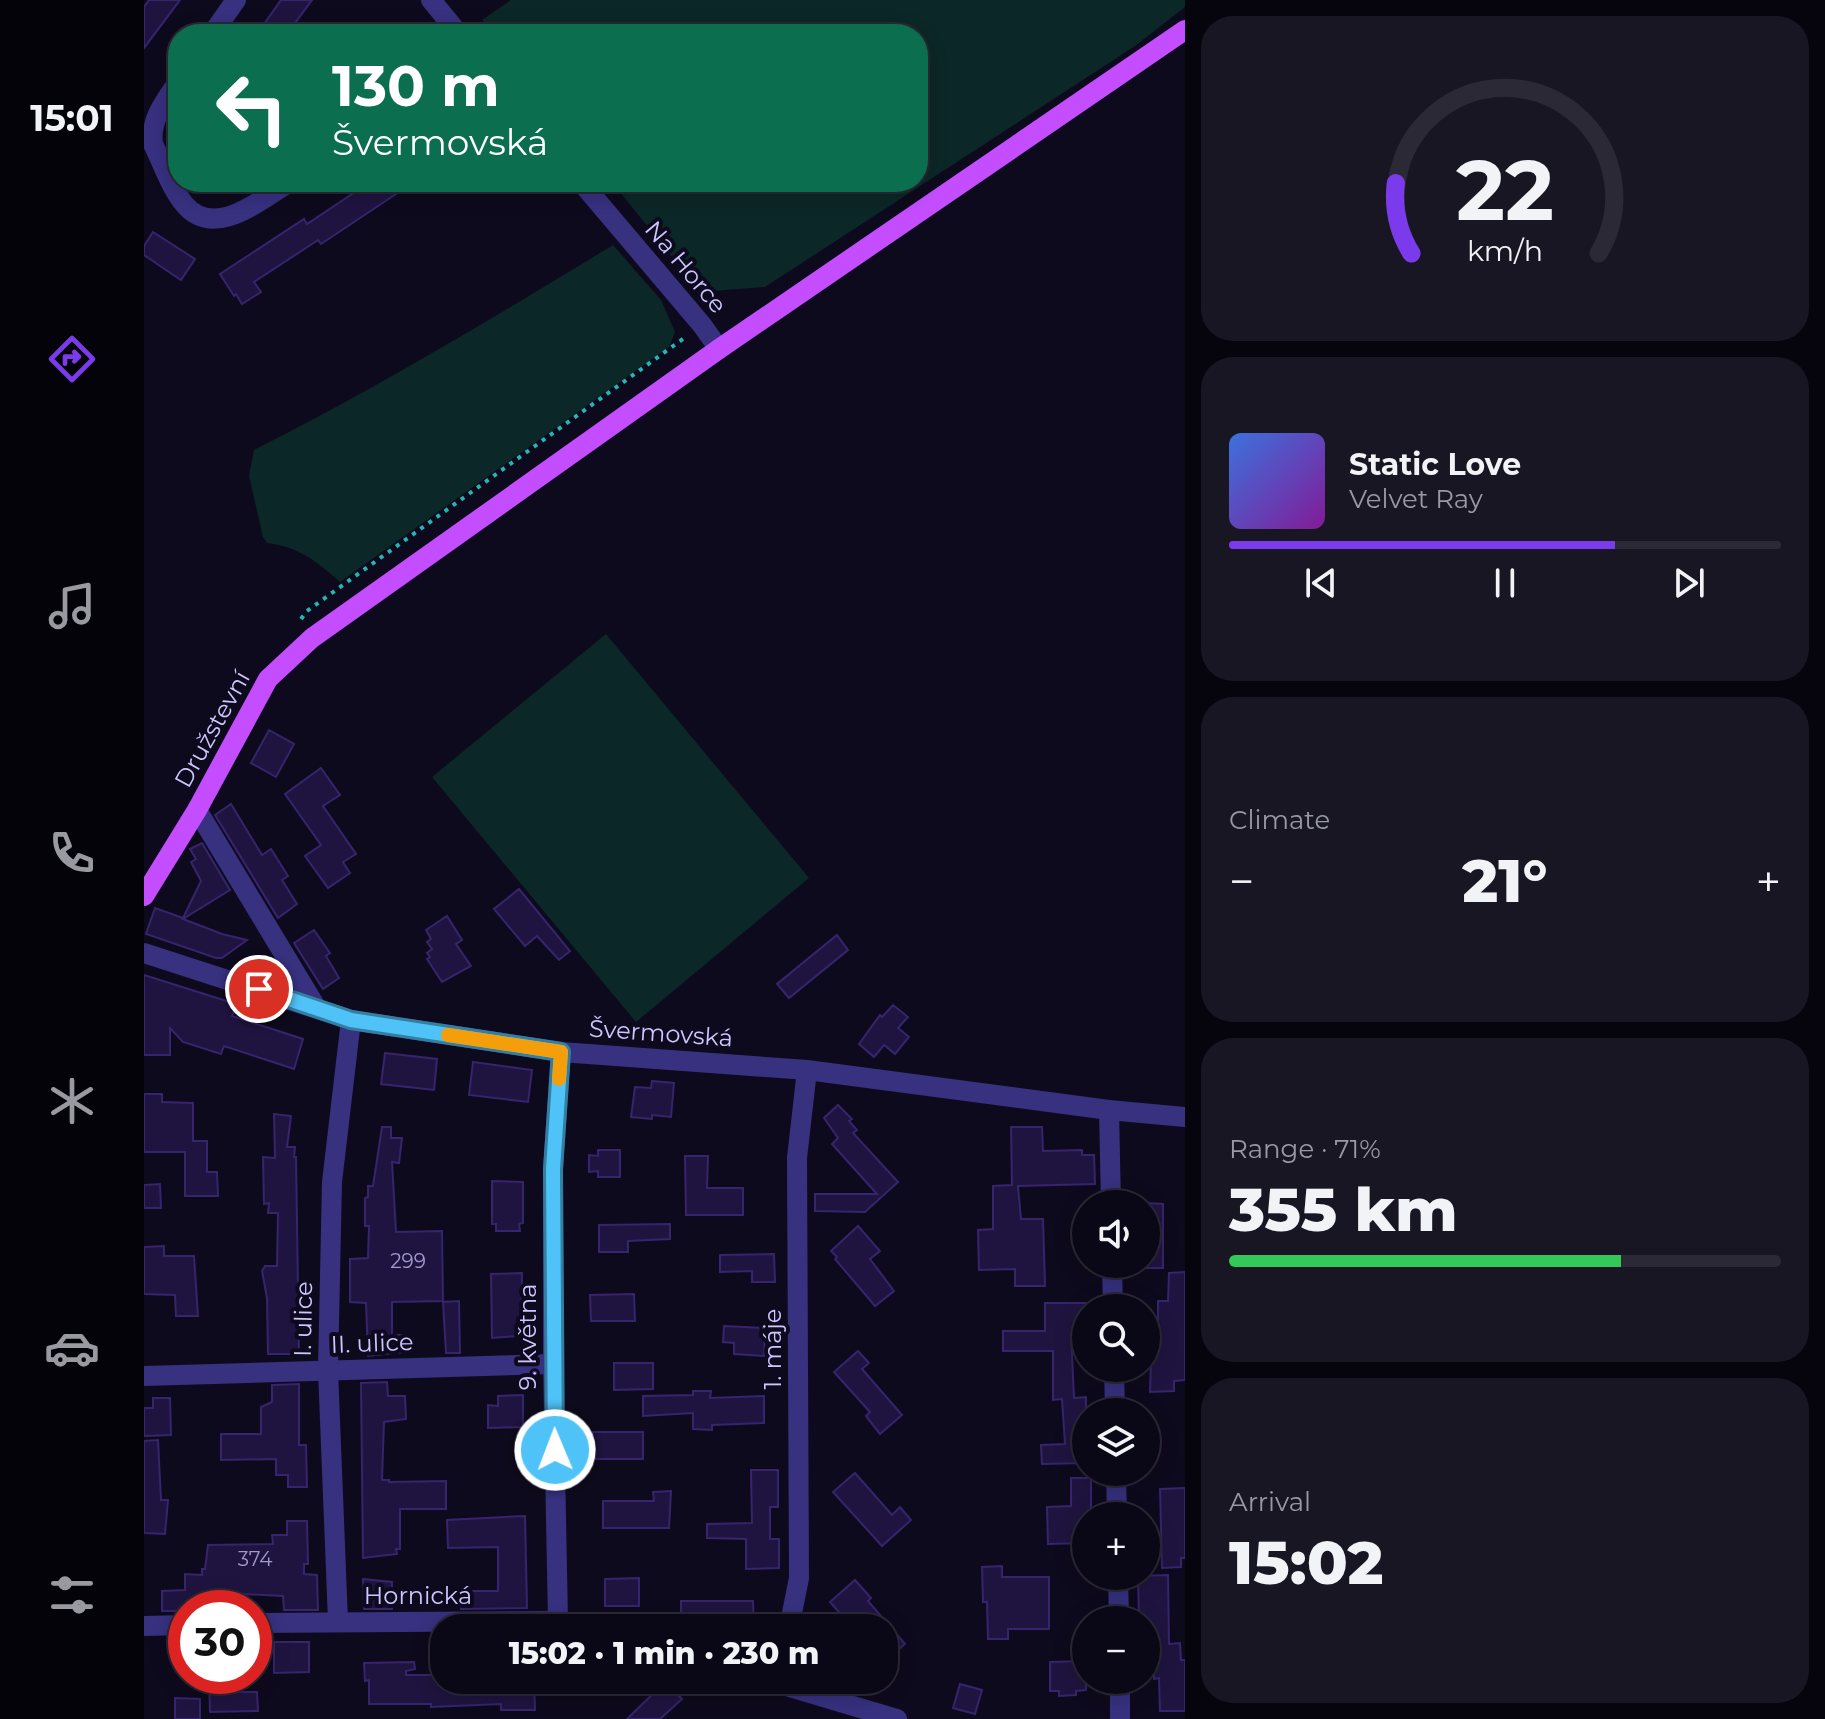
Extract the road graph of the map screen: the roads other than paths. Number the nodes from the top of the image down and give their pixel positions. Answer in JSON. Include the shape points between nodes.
{"nodes":[{"id":1,"x":236,"y":0,"type":"edge"},
{"id":2,"x":431,"y":0,"type":"edge"},
{"id":3,"x":219,"y":24,"type":"edge"},
{"id":4,"x":451,"y":24,"type":"edge"},
{"id":5,"x":1185,"y":30,"type":"edge"},
{"id":6,"x":168,"y":98,"type":"edge"},
{"id":7,"x":168,"y":174,"type":"edge"},
{"id":8,"x":177,"y":192,"type":"edge"},
{"id":9,"x":273,"y":192,"type":"edge"},
{"id":10,"x":589,"y":192,"type":"edge"},
{"id":11,"x":719,"y":349,"type":"junction"},
{"id":12,"x":197,"y":810,"type":"junction"},
{"id":13,"x":144,"y":896,"type":"edge"},
{"id":14,"x":144,"y":953,"type":"edge"},
{"id":15,"x":316,"y":1007,"type":"junction"},
{"id":16,"x":351,"y":1020,"type":"junction"},
{"id":17,"x":561,"y":1052,"type":"junction"},
{"id":18,"x":807,"y":1070,"type":"junction"},
{"id":19,"x":1109,"y":1110,"type":"junction"},
{"id":20,"x":1185,"y":1117,"type":"edge"},
{"id":21,"x":1111,"y":1190,"type":"edge"},
{"id":22,"x":553,"y":1364,"type":"junction"},
{"id":23,"x":328,"y":1370,"type":"junction"},
{"id":24,"x":144,"y":1376,"type":"edge"},
{"id":25,"x":558,"y":1614,"type":"edge"},
{"id":26,"x":792,"y":1614,"type":"edge"},
{"id":27,"x":338,"y":1621,"type":"junction"},
{"id":28,"x":430,"y":1621,"type":"edge"},
{"id":29,"x":272,"y":1623,"type":"edge"},
{"id":30,"x":168,"y":1625,"type":"edge"},
{"id":31,"x":144,"y":1626,"type":"edge"},
{"id":32,"x":816,"y":1694,"type":"edge"},
{"id":33,"x":1120,"y":1694,"type":"edge"},
{"id":34,"x":897,"y":1719,"type":"edge"},
{"id":35,"x":1120,"y":1719,"type":"edge"}],
"edges":[{"from":1,"to":3,"type":"street"},
{"from":2,"to":4,"type":"street"},
{"from":5,"to":11,"type":"main road","name":"Družstevní"},
{"from":6,"to":7,"type":"street","via":[[152,135]]},
{"from":8,"to":9,"type":"street","via":[[192,211],[217,220]]},
{"from":10,"to":11,"type":"street","name":"Na Horce"},
{"from":11,"to":12,"type":"main road","name":"Družstevní","via":[[312,638],[268,679]]},
{"from":12,"to":13,"type":"main road","name":"Družstevní"},
{"from":12,"to":15,"type":"street"},
{"from":14,"to":15,"type":"street","name":"Švermovská"},
{"from":15,"to":16,"type":"street","name":"Švermovská"},
{"from":16,"to":17,"type":"street","name":"Švermovská"},
{"from":16,"to":23,"type":"street","name":"I. ulice","via":[[332,1182]]},
{"from":17,"to":18,"type":"street","name":"Švermovská"},
{"from":17,"to":22,"type":"street","name":"9. května","via":[[553,1169]]},
{"from":18,"to":19,"type":"street","name":"Švermovská"},
{"from":18,"to":26,"type":"street","name":"1. máje","via":[[797,1158],[799,1578]]},
{"from":19,"to":20,"type":"street","name":"Švermovská"},
{"from":19,"to":21,"type":"street"},
{"from":22,"to":23,"type":"street","name":"II. ulice"},
{"from":22,"to":25,"type":"street","name":"9. května"},
{"from":23,"to":24,"type":"street","name":"II. ulice"},
{"from":23,"to":27,"type":"street","name":"I. ulice"},
{"from":27,"to":28,"type":"street","name":"Hornická"},
{"from":27,"to":29,"type":"street","name":"Hornická"},
{"from":30,"to":31,"type":"street"},
{"from":32,"to":34,"type":"street"},
{"from":33,"to":35,"type":"street"}]}
